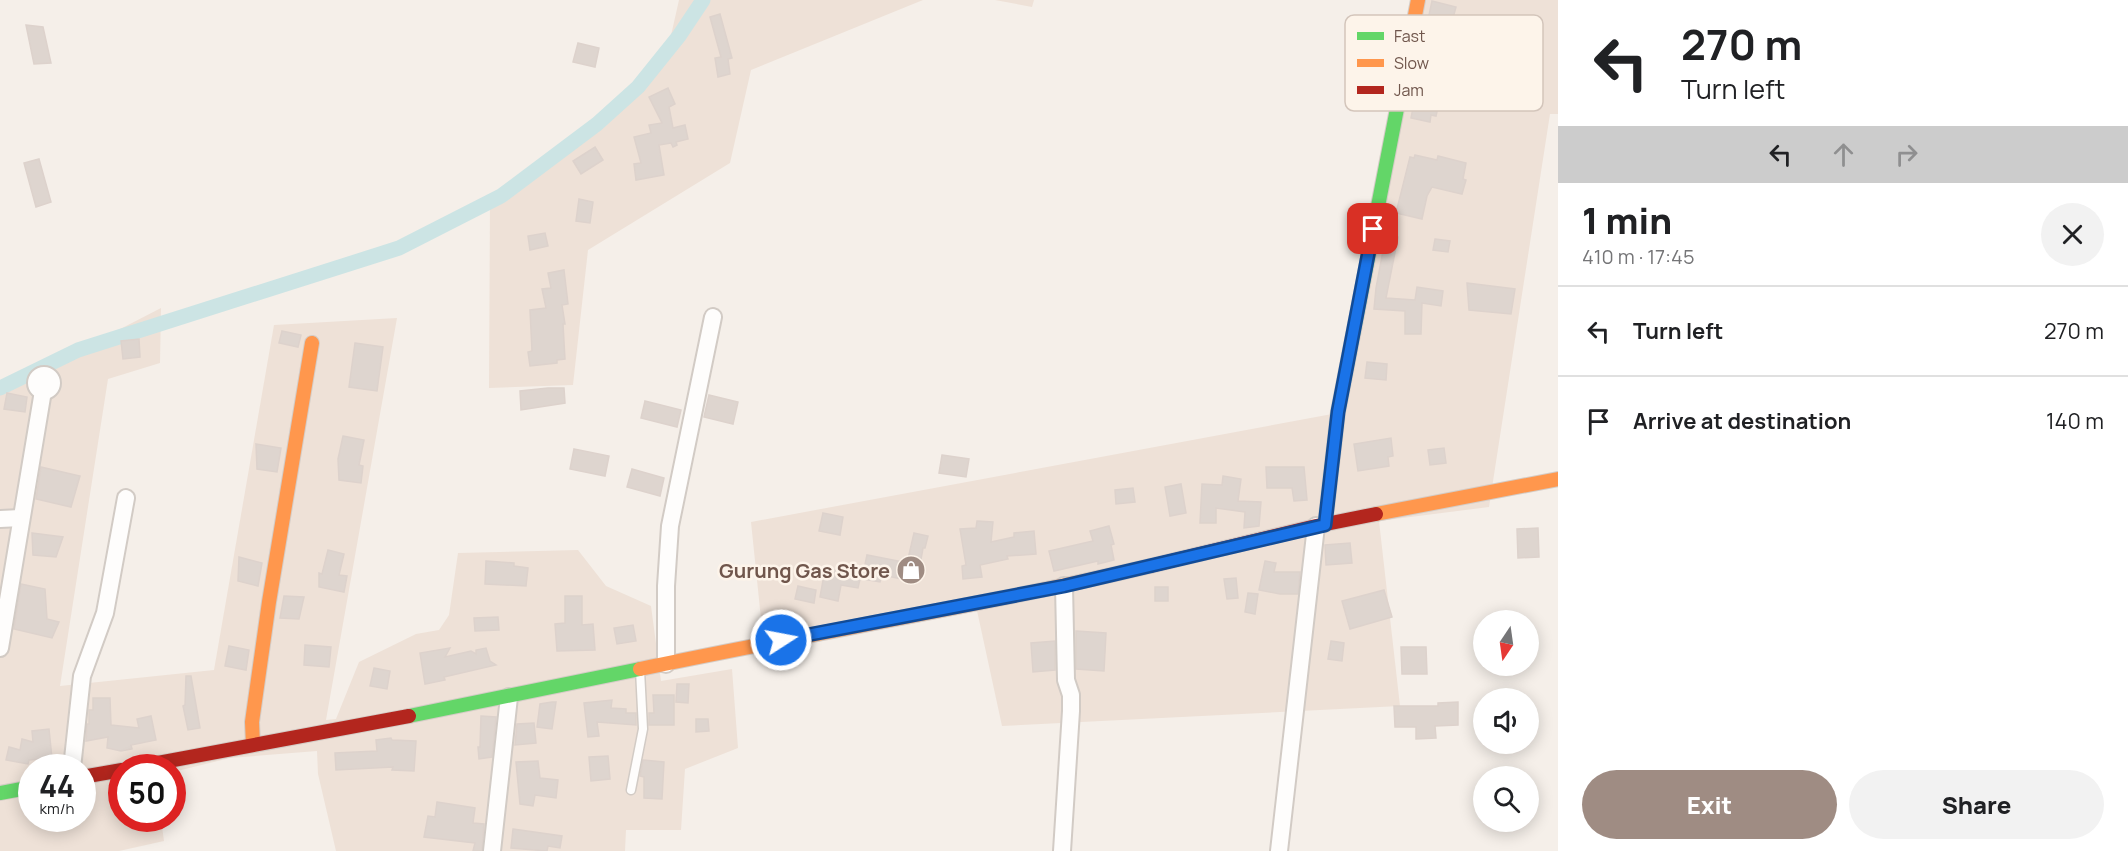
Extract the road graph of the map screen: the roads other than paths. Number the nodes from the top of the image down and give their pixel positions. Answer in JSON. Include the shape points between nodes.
{"nodes":[{"id":1,"x":1418,"y":0,"type":"edge"},
{"id":2,"x":1415,"y":15,"type":"edge"},
{"id":3,"x":1396,"y":111,"type":"edge"},
{"id":4,"x":713,"y":317,"type":"dead end"},
{"id":5,"x":312,"y":343,"type":"dead end"},
{"id":6,"x":43,"y":392,"type":"dead end"},
{"id":7,"x":1558,"y":479,"type":"edge"},
{"id":8,"x":126,"y":498,"type":"dead end"},
{"id":9,"x":21,"y":518,"type":"junction"},
{"id":10,"x":0,"y":519,"type":"edge"},
{"id":11,"x":1320,"y":526,"type":"junction"},
{"id":12,"x":1064,"y":586,"type":"junction"},
{"id":13,"x":0,"y":648,"type":"edge"},
{"id":14,"x":666,"y":664,"type":"junction"},
{"id":15,"x":639,"y":670,"type":"junction"},
{"id":16,"x":509,"y":697,"type":"junction"},
{"id":17,"x":253,"y":745,"type":"junction"},
{"id":18,"x":74,"y":754,"type":"edge"},
{"id":19,"x":186,"y":758,"type":"edge"},
{"id":20,"x":18,"y":790,"type":"edge"},
{"id":21,"x":631,"y":790,"type":"dead end"},
{"id":22,"x":0,"y":793,"type":"edge"},
{"id":23,"x":492,"y":851,"type":"edge"},
{"id":24,"x":1062,"y":851,"type":"edge"},
{"id":25,"x":1279,"y":851,"type":"edge"}],
"edges":[{"from":1,"to":2,"type":"main road"},
{"from":3,"to":11,"type":"main road"},
{"from":4,"to":14,"type":"street","via":[[670,525]]},
{"from":5,"to":17,"type":"main road","via":[[269,602],[252,722]]},
{"from":6,"to":9,"type":"street"},
{"from":7,"to":11,"type":"main road"},
{"from":8,"to":18,"type":"street","via":[[105,613],[82,676]]},
{"from":9,"to":10,"type":"street"},
{"from":9,"to":13,"type":"street"},
{"from":11,"to":12,"type":"main road"},
{"from":11,"to":25,"type":"street"},
{"from":12,"to":14,"type":"main road"},
{"from":12,"to":24,"type":"street","via":[[1066,680],[1071,711]]},
{"from":14,"to":15,"type":"main road"},
{"from":15,"to":16,"type":"main road"},
{"from":15,"to":21,"type":"lane","via":[[643,729]]},
{"from":16,"to":17,"type":"main road"},
{"from":16,"to":23,"type":"street"},
{"from":17,"to":19,"type":"main road"},
{"from":20,"to":22,"type":"main road"}]}
